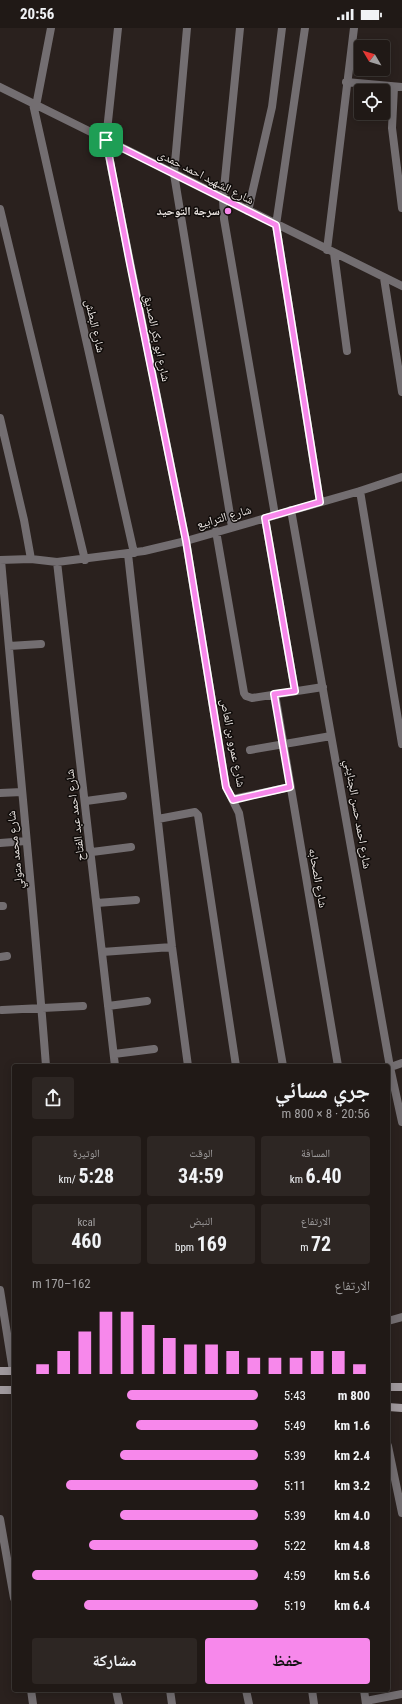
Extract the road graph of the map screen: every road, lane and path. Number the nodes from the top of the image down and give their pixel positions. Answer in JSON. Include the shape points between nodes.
{"nodes":[{"id":1,"x":51,"y":28,"type":"edge"},
{"id":2,"x":118,"y":28,"type":"edge"},
{"id":3,"x":187,"y":28,"type":"edge"},
{"id":4,"x":240,"y":28,"type":"edge"},
{"id":5,"x":282,"y":28,"type":"edge"},
{"id":6,"x":305,"y":28,"type":"edge"},
{"id":7,"x":354,"y":28,"type":"edge"},
{"id":8,"x":346,"y":82,"type":"junction"},
{"id":9,"x":0,"y":87,"type":"edge"},
{"id":10,"x":398,"y":87,"type":"edge"},
{"id":11,"x":34,"y":105,"type":"junction"},
{"id":12,"x":106,"y":140,"type":"junction"},
{"id":13,"x":174,"y":174,"type":"junction"},
{"id":14,"x":223,"y":198,"type":"junction"},
{"id":15,"x":402,"y":208,"type":"edge"},
{"id":16,"x":0,"y":209,"type":"edge"},
{"id":17,"x":248,"y":211,"type":"junction"},
{"id":18,"x":276,"y":225,"type":"junction"},
{"id":19,"x":330,"y":252,"type":"junction"},
{"id":20,"x":384,"y":278,"type":"junction"},
{"id":21,"x":402,"y":286,"type":"edge"},
{"id":22,"x":347,"y":351,"type":"dead end"},
{"id":23,"x":402,"y":392,"type":"edge"},
{"id":24,"x":0,"y":418,"type":"edge"},
{"id":25,"x":402,"y":476,"type":"edge"},
{"id":26,"x":360,"y":491,"type":"junction"},
{"id":27,"x":320,"y":502,"type":"junction"},
{"id":28,"x":291,"y":510,"type":"junction"},
{"id":29,"x":275,"y":515,"type":"junction"},
{"id":30,"x":265,"y":518,"type":"junction"},
{"id":31,"x":232,"y":527,"type":"junction"},
{"id":32,"x":216,"y":531,"type":"junction"},
{"id":33,"x":186,"y":541,"type":"junction"},
{"id":34,"x":131,"y":553,"type":"junction"},
{"id":35,"x":31,"y":559,"type":"junction"},
{"id":36,"x":1,"y":560,"type":"edge"},
{"id":37,"x":85,"y":560,"type":"junction"},
{"id":38,"x":57,"y":562,"type":"junction"},
{"id":39,"x":41,"y":644,"type":"dead end"},
{"id":40,"x":9,"y":646,"type":"junction"},
{"id":41,"x":323,"y":687,"type":"junction"},
{"id":42,"x":295,"y":691,"type":"junction"},
{"id":43,"x":274,"y":694,"type":"junction"},
{"id":44,"x":332,"y":736,"type":"junction"},
{"id":45,"x":283,"y":744,"type":"junction"},
{"id":46,"x":402,"y":744,"type":"edge"},
{"id":47,"x":250,"y":750,"type":"dead end"},
{"id":48,"x":290,"y":787,"type":"junction"},
{"id":49,"x":22,"y":792,"type":"junction"},
{"id":50,"x":0,"y":793,"type":"edge"},
{"id":51,"x":123,"y":796,"type":"dead end"},
{"id":52,"x":233,"y":800,"type":"junction"},
{"id":53,"x":86,"y":802,"type":"junction"},
{"id":54,"x":158,"y":818,"type":"junction"},
{"id":55,"x":26,"y":842,"type":"junction"},
{"id":56,"x":0,"y":843,"type":"edge"},
{"id":57,"x":130,"y":847,"type":"dead end"},
{"id":58,"x":92,"y":852,"type":"junction"},
{"id":59,"x":136,"y":900,"type":"dead end"},
{"id":60,"x":97,"y":903,"type":"junction"},
{"id":61,"x":172,"y":947,"type":"junction"},
{"id":62,"x":102,"y":952,"type":"junction"},
{"id":63,"x":147,"y":1001,"type":"dead end"},
{"id":64,"x":83,"y":1006,"type":"dead end"},
{"id":65,"x":108,"y":1006,"type":"junction"},
{"id":66,"x":42,"y":1008,"type":"junction"},
{"id":67,"x":2,"y":1010,"type":"dead end"},
{"id":68,"x":154,"y":1049,"type":"dead end"},
{"id":69,"x":114,"y":1054,"type":"junction"},
{"id":70,"x":402,"y":1063,"type":"edge"},
{"id":71,"x":46,"y":1064,"type":"edge"},
{"id":72,"x":115,"y":1064,"type":"edge"},
{"id":73,"x":188,"y":1064,"type":"edge"},
{"id":74,"x":236,"y":1064,"type":"edge"},
{"id":75,"x":283,"y":1064,"type":"edge"},
{"id":76,"x":338,"y":1064,"type":"edge"},
{"id":77,"x":388,"y":1064,"type":"edge"},
{"id":78,"x":390,"y":1067,"type":"edge"},
{"id":79,"x":390,"y":1071,"type":"edge"},
{"id":80,"x":402,"y":1122,"type":"edge"},
{"id":81,"x":0,"y":1290,"type":"edge"},
{"id":82,"x":402,"y":1317,"type":"edge"},
{"id":83,"x":390,"y":1320,"type":"edge"},
{"id":84,"x":12,"y":1359,"type":"edge"},
{"id":85,"x":0,"y":1371,"type":"edge"},
{"id":86,"x":12,"y":1371,"type":"edge"},
{"id":87,"x":390,"y":1386,"type":"edge"},
{"id":88,"x":402,"y":1387,"type":"edge"},
{"id":89,"x":0,"y":1390,"type":"edge"},
{"id":90,"x":12,"y":1390,"type":"edge"},
{"id":91,"x":390,"y":1407,"type":"edge"},
{"id":92,"x":402,"y":1408,"type":"edge"},
{"id":93,"x":390,"y":1456,"type":"edge"},
{"id":94,"x":402,"y":1513,"type":"edge"},
{"id":95,"x":0,"y":1519,"type":"edge"},
{"id":96,"x":12,"y":1587,"type":"edge"},
{"id":97,"x":30,"y":1692,"type":"edge"},
{"id":98,"x":116,"y":1692,"type":"edge"},
{"id":99,"x":170,"y":1692,"type":"edge"},
{"id":100,"x":246,"y":1692,"type":"edge"},
{"id":101,"x":312,"y":1692,"type":"edge"},
{"id":102,"x":364,"y":1692,"type":"edge"},
{"id":103,"x":402,"y":1694,"type":"edge"},
{"id":104,"x":366,"y":1702,"type":"edge"},
{"id":105,"x":33,"y":1704,"type":"edge"},
{"id":106,"x":119,"y":1704,"type":"edge"},
{"id":107,"x":172,"y":1704,"type":"edge"},
{"id":108,"x":249,"y":1704,"type":"edge"},
{"id":109,"x":314,"y":1704,"type":"edge"}],
"edges":[{"from":1,"to":11,"type":"street"},
{"from":2,"to":12,"type":"street","name":"شارع ابو بكر الصديق"},
{"from":3,"to":13,"type":"street"},
{"from":4,"to":14,"type":"street"},
{"from":5,"to":17,"type":"street","via":[[272,107]]},
{"from":6,"to":18,"type":"street"},
{"from":7,"to":8,"type":"street"},
{"from":8,"to":10,"type":"street"},
{"from":8,"to":19,"type":"street"},
{"from":9,"to":11,"type":"street","name":"شارع الشهيد احمد حمدى"},
{"from":10,"to":15,"type":"street","via":[[392,128]]},
{"from":11,"to":12,"type":"street","name":"شارع الشهيد احمد حمدى"},
{"from":11,"to":34,"type":"street","name":"شارع البطش"},
{"from":12,"to":13,"type":"street","name":"شارع الشهيد احمد حمدى"},
{"from":12,"to":33,"type":"street","name":"شارع ابو بكر الصديق"},
{"from":13,"to":14,"type":"street","name":"شارع الشهيد احمد حمدى"},
{"from":13,"to":31,"type":"street"},
{"from":14,"to":17,"type":"street","name":"شارع الشهيد احمد حمدى"},
{"from":14,"to":29,"type":"street","via":[[226,232]]},
{"from":16,"to":37,"type":"street"},
{"from":17,"to":18,"type":"street","name":"شارع الشهيد احمد حمدى"},
{"from":18,"to":19,"type":"street","name":"شارع الشهيد احمد حمدى"},
{"from":18,"to":27,"type":"street"},
{"from":19,"to":20,"type":"street","name":"شارع الشهيد احمد حمدى"},
{"from":19,"to":22,"type":"street"},
{"from":20,"to":21,"type":"street","name":"شارع الشهيد احمد حمدى"},
{"from":20,"to":23,"type":"street"},
{"from":24,"to":35,"type":"street"},
{"from":25,"to":26,"type":"street","name":"شارع الترابيع"},
{"from":26,"to":27,"type":"street","name":"شارع الترابيع"},
{"from":26,"to":46,"type":"street"},
{"from":27,"to":28,"type":"street","name":"شارع الترابيع"},
{"from":28,"to":29,"type":"street","name":"شارع الترابيع"},
{"from":28,"to":41,"type":"street","name":"شارع احمد حسن الجنايني"},
{"from":29,"to":30,"type":"street","name":"شارع الترابيع"},
{"from":30,"to":31,"type":"street","name":"شارع الترابيع"},
{"from":30,"to":42,"type":"street"},
{"from":31,"to":32,"type":"street","name":"شارع الترابيع"},
{"from":32,"to":33,"type":"street","name":"شارع الترابيع"},
{"from":32,"to":43,"type":"street","via":[[244,693],[250,698]]},
{"from":33,"to":34,"type":"street","name":"شارع الترابيع"},
{"from":33,"to":52,"type":"street","name":"شارع عمرو بن العاص","via":[[226,787]]},
{"from":34,"to":37,"type":"street","name":"شارع الترابيع"},
{"from":34,"to":54,"type":"street","name":"شارع البطش"},
{"from":35,"to":36,"type":"street","name":"شارع الترابيع"},
{"from":35,"to":38,"type":"street","name":"شارع الترابيع"},
{"from":36,"to":40,"type":"street","name":"شارع محمد متولي"},
{"from":37,"to":38,"type":"street","name":"شارع الترابيع"},
{"from":38,"to":53,"type":"street","name":"شارع احمد عبد الفتاح"},
{"from":39,"to":40,"type":"street"},
{"from":40,"to":49,"type":"street","name":"شارع محمد متولي"},
{"from":41,"to":42,"type":"street"},
{"from":41,"to":44,"type":"street","name":"شارع احمد حسن الجنايني"},
{"from":42,"to":43,"type":"street"},
{"from":43,"to":45,"type":"street","name":"شارع الصحابه"},
{"from":44,"to":45,"type":"street"},
{"from":44,"to":77,"type":"street","name":"شارع احمد حسن الجنايني"},
{"from":45,"to":47,"type":"street"},
{"from":45,"to":48,"type":"street","name":"شارع الصحابه"},
{"from":48,"to":52,"type":"street"},
{"from":48,"to":76,"type":"street","name":"شارع الصحابه"},
{"from":49,"to":50,"type":"street"},
{"from":49,"to":55,"type":"street","name":"شارع محمد متولي"},
{"from":51,"to":53,"type":"street"},
{"from":52,"to":75,"type":"street","name":"شارع عمرو بن العاص","via":[[239,813]]},
{"from":53,"to":58,"type":"street","name":"شارع احمد عبد الفتاح"},
{"from":54,"to":61,"type":"street","name":"شارع البطش"},
{"from":54,"to":74,"type":"street","via":[[195,812],[198,815]]},
{"from":55,"to":56,"type":"street"},
{"from":55,"to":66,"type":"street","name":"شارع محمد متولي"},
{"from":57,"to":58,"type":"street"},
{"from":58,"to":60,"type":"street","name":"شارع احمد عبد الفتاح"},
{"from":59,"to":60,"type":"street"},
{"from":60,"to":62,"type":"street","name":"شارع احمد عبد الفتاح"},
{"from":61,"to":62,"type":"street"},
{"from":61,"to":73,"type":"street","name":"شارع البطش"},
{"from":62,"to":65,"type":"street","name":"شارع احمد عبد الفتاح"},
{"from":63,"to":65,"type":"street"},
{"from":64,"to":66,"type":"street"},
{"from":65,"to":69,"type":"street","name":"شارع احمد عبد الفتاح"},
{"from":66,"to":67,"type":"street"},
{"from":66,"to":71,"type":"street","name":"شارع محمد متولي"},
{"from":68,"to":69,"type":"street"},
{"from":69,"to":72,"type":"street","name":"شارع احمد عبد الفتاح"},
{"from":70,"to":78,"type":"street"},
{"from":79,"to":80,"type":"street","name":"شارع احمد حسن الجنايني"},
{"from":81,"to":84,"type":"street"},
{"from":82,"to":83,"type":"street"},
{"from":85,"to":86,"type":"street"},
{"from":87,"to":88,"type":"street"},
{"from":89,"to":90,"type":"street"},
{"from":91,"to":92,"type":"street"},
{"from":93,"to":94,"type":"street"},
{"from":95,"to":96,"type":"street"},
{"from":97,"to":105,"type":"street"},
{"from":98,"to":106,"type":"street"},
{"from":99,"to":107,"type":"street"},
{"from":100,"to":108,"type":"street"},
{"from":101,"to":109,"type":"street"},
{"from":102,"to":104,"type":"street"},
{"from":103,"to":104,"type":"street"}]}
